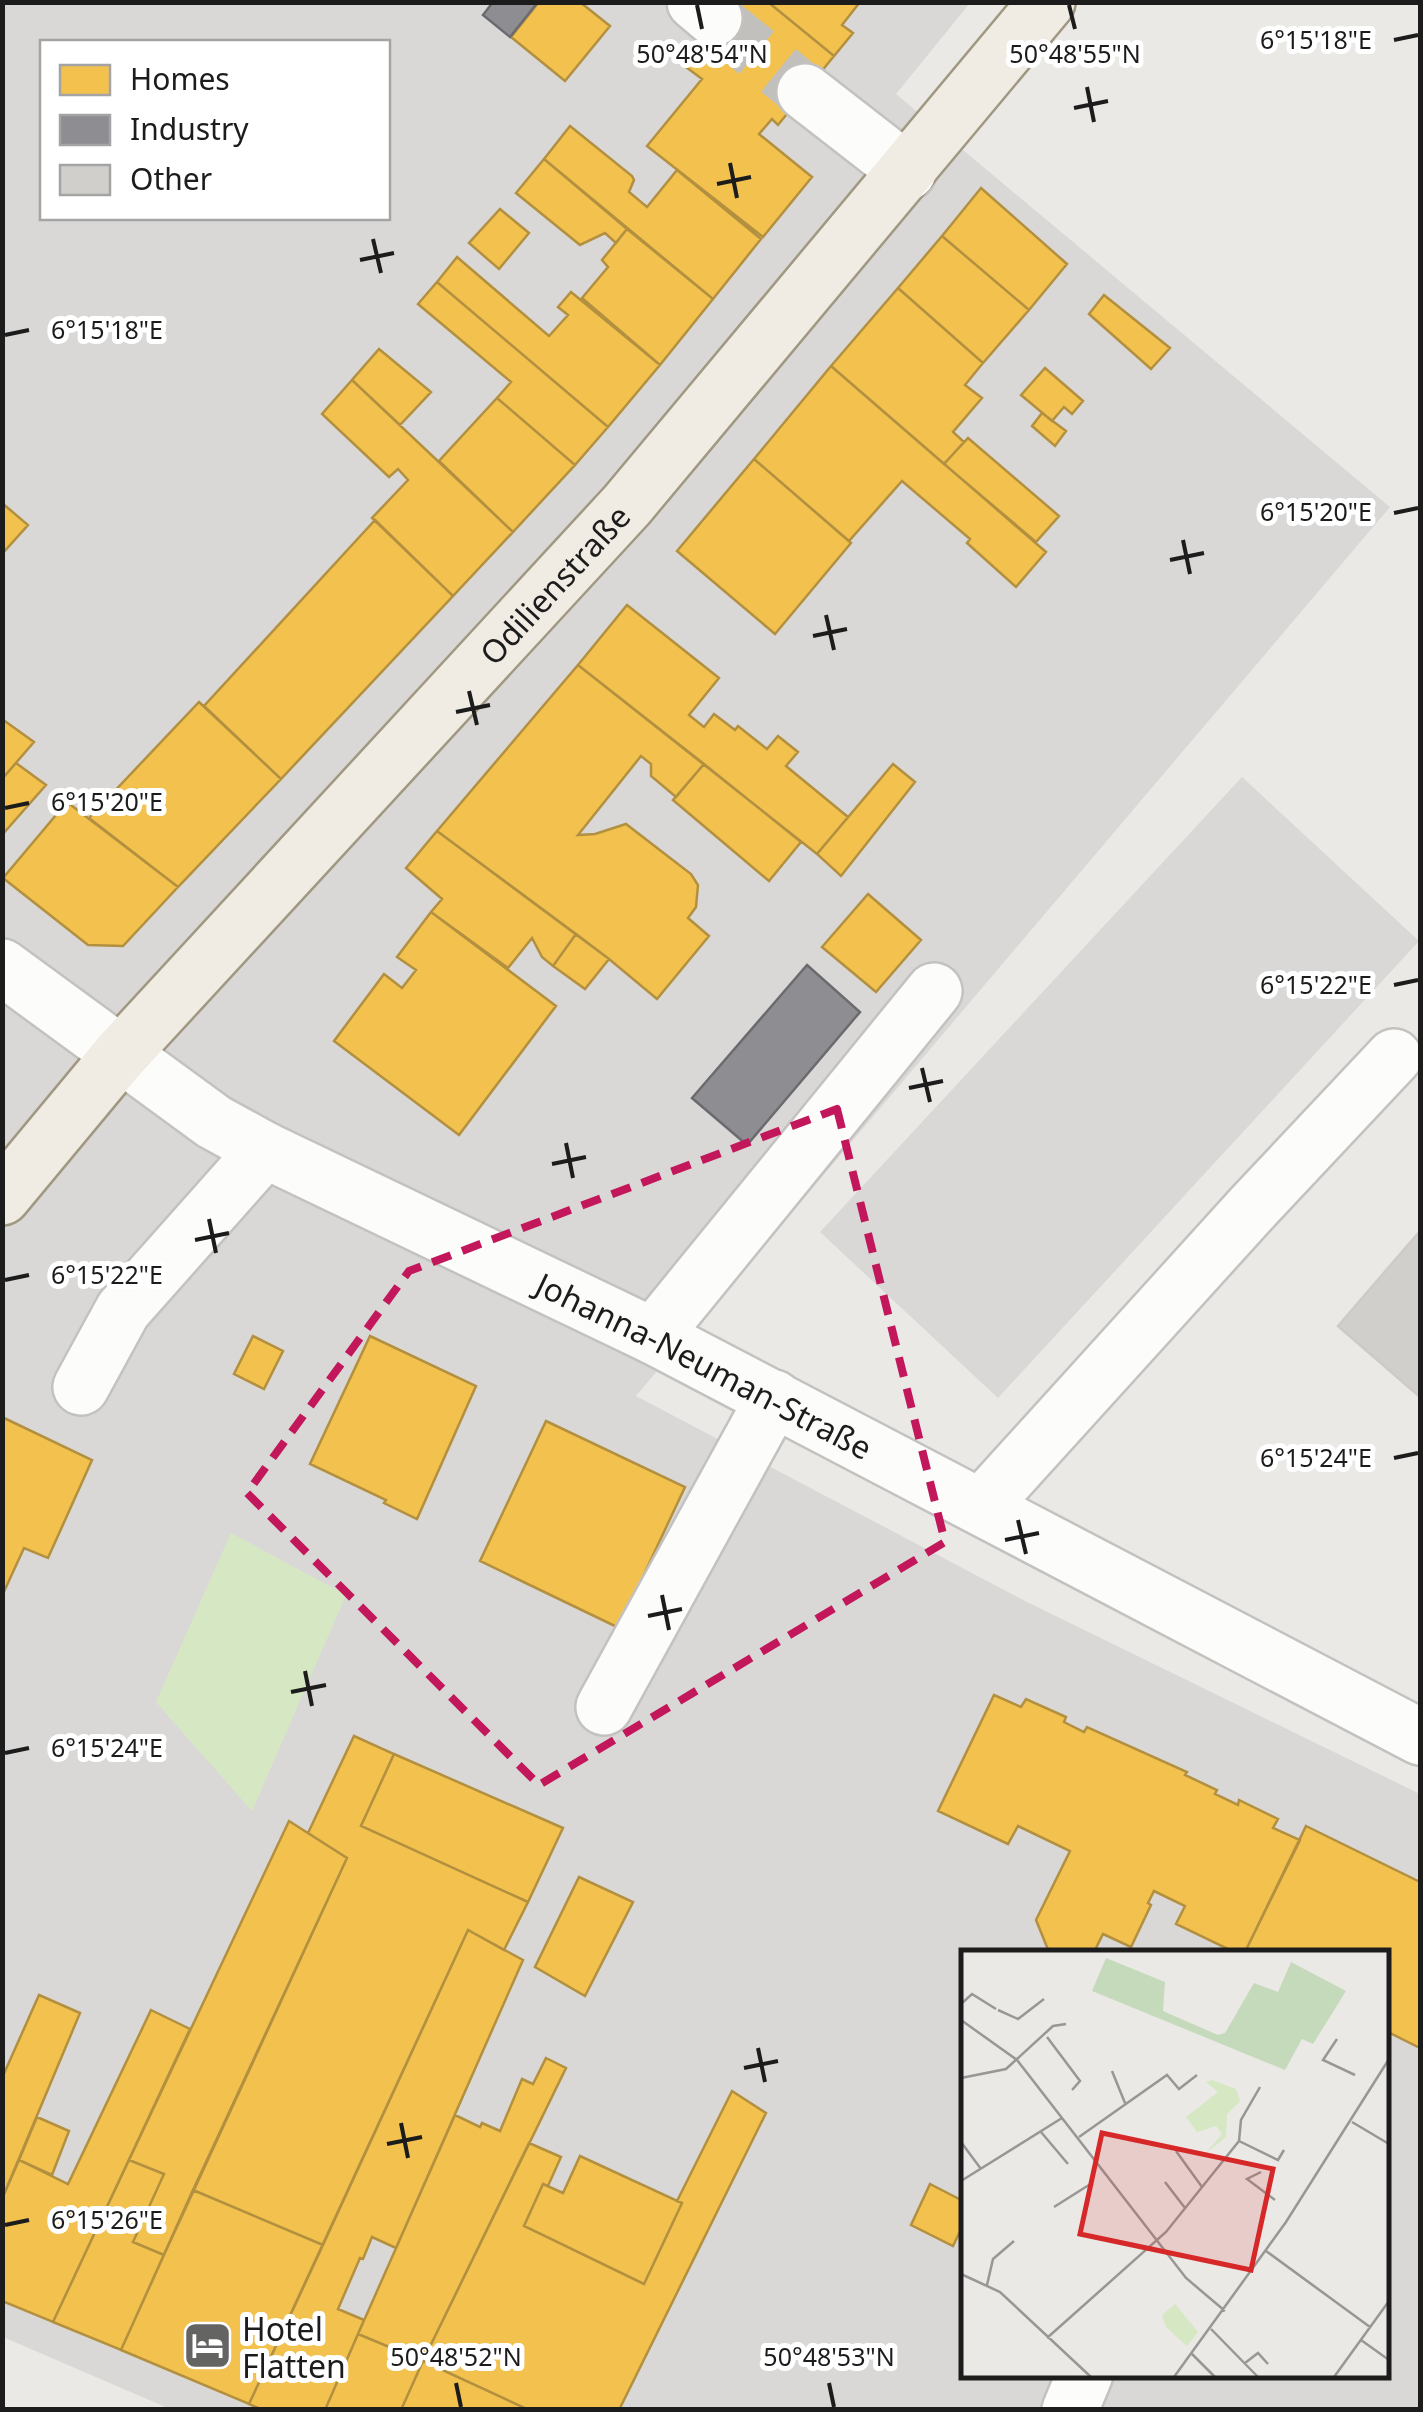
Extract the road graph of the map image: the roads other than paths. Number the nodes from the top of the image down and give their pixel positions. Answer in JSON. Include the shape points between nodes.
{"nodes":[{"id":1,"x":1047,"y":2,"type":"edge"},
{"id":2,"x":805,"y":92,"type":"tunnel mouth"},
{"id":3,"x":908,"y":172,"type":"junction"},
{"id":4,"x":2,"y":968,"type":"edge"},
{"id":5,"x":934,"y":991,"type":"dead end"},
{"id":6,"x":120,"y":1055,"type":"junction"},
{"id":7,"x":1394,"y":1057,"type":"dead end"},
{"id":8,"x":265,"y":1150,"type":"junction"},
{"id":9,"x":2,"y":1197,"type":"edge"},
{"id":10,"x":653,"y":1336,"type":"junction"},
{"id":11,"x":82,"y":1388,"type":"dead end"},
{"id":12,"x":774,"y":1398,"type":"junction"},
{"id":13,"x":981,"y":1507,"type":"junction"},
{"id":14,"x":604,"y":1707,"type":"dead end"},
{"id":15,"x":1420,"y":1737,"type":"edge"},
{"id":16,"x":1084,"y":2377,"type":"edge"},
{"id":17,"x":1070,"y":2410,"type":"edge"}],
"edges":[{"from":1,"to":3,"type":"main road","name":"Odilienstraße"},
{"from":2,"to":3,"type":"street"},
{"from":3,"to":6,"type":"main road","name":"Odilienstraße","via":[[627,505]]},
{"from":4,"to":6,"type":"street","name":"Johanna-Neuman-Straße"},
{"from":5,"to":10,"type":"street"},
{"from":6,"to":8,"type":"street","name":"Johanna-Neuman-Straße"},
{"from":6,"to":9,"type":"main road","name":"Odilienstraße"},
{"from":7,"to":13,"type":"street"},
{"from":8,"to":10,"type":"street","name":"Johanna-Neuman-Straße"},
{"from":8,"to":11,"type":"street","via":[[123,1310]]},
{"from":10,"to":12,"type":"street","name":"Johanna-Neuman-Straße"},
{"from":12,"to":13,"type":"street","name":"Johanna-Neuman-Straße"},
{"from":12,"to":14,"type":"street"},
{"from":13,"to":15,"type":"street","name":"Johanna-Neuman-Straße"},
{"from":16,"to":17,"type":"street"}]}
